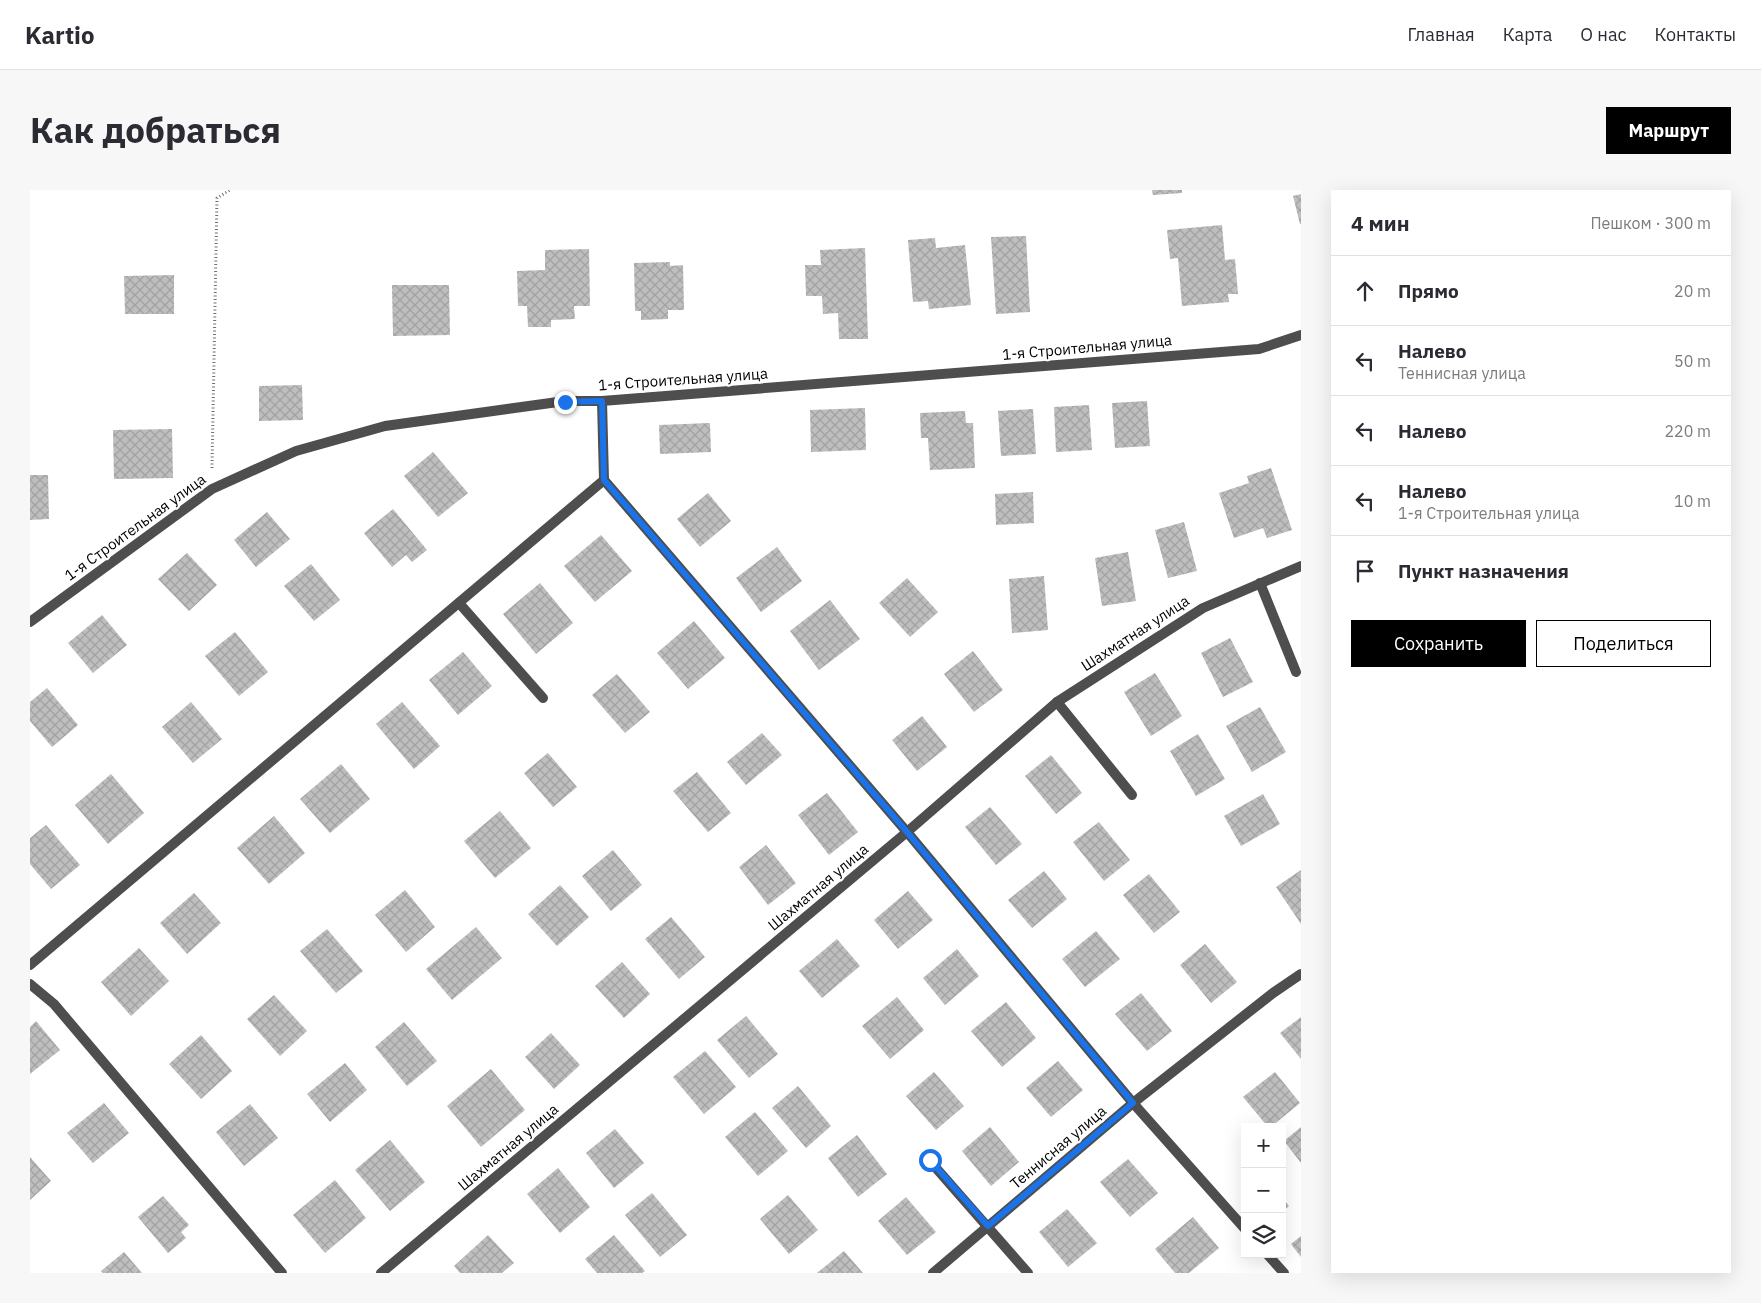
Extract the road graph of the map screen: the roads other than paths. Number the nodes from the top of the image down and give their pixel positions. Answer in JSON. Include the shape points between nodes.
{"nodes":[{"id":1,"x":1301,"y":335,"type":"edge"},
{"id":2,"x":602,"y":401,"type":"junction"},
{"id":3,"x":604,"y":480,"type":"junction"},
{"id":4,"x":1301,"y":566,"type":"edge"},
{"id":5,"x":1260,"y":583,"type":"junction"},
{"id":6,"x":459,"y":603,"type":"junction"},
{"id":7,"x":30,"y":622,"type":"edge"},
{"id":8,"x":1296,"y":672,"type":"dead end"},
{"id":9,"x":543,"y":698,"type":"dead end"},
{"id":10,"x":1058,"y":702,"type":"junction"},
{"id":11,"x":1132,"y":795,"type":"dead end"},
{"id":12,"x":907,"y":832,"type":"junction"},
{"id":13,"x":30,"y":965,"type":"edge"},
{"id":14,"x":1301,"y":974,"type":"edge"},
{"id":15,"x":30,"y":984,"type":"edge"},
{"id":16,"x":1133,"y":1103,"type":"junction"},
{"id":17,"x":930,"y":1160,"type":"dead end"},
{"id":18,"x":1241,"y":1224,"type":"edge"},
{"id":19,"x":988,"y":1226,"type":"junction"},
{"id":20,"x":1271,"y":1258,"type":"edge"},
{"id":21,"x":282,"y":1273,"type":"edge"},
{"id":22,"x":381,"y":1273,"type":"edge"},
{"id":23,"x":934,"y":1273,"type":"edge"},
{"id":24,"x":1028,"y":1273,"type":"edge"},
{"id":25,"x":1284,"y":1273,"type":"edge"}],
"edges":[{"from":1,"to":2,"type":"street","name":"1-я Строительная улица","via":[[1259,349]]},
{"from":2,"to":3,"type":"street"},
{"from":2,"to":7,"type":"street","name":"1-я Строительная улица","via":[[565,402],[385,426],[296,450],[212,489]]},
{"from":3,"to":6,"type":"street"},
{"from":3,"to":12,"type":"street"},
{"from":4,"to":5,"type":"street","name":"Шахматная улица"},
{"from":5,"to":8,"type":"street"},
{"from":5,"to":10,"type":"street","name":"Шахматная улица","via":[[1203,608]]},
{"from":6,"to":9,"type":"street"},
{"from":6,"to":13,"type":"street"},
{"from":10,"to":11,"type":"street"},
{"from":10,"to":12,"type":"street","name":"Шахматная улица"},
{"from":12,"to":16,"type":"street"},
{"from":12,"to":22,"type":"street","name":"Шахматная улица"},
{"from":14,"to":16,"type":"street","name":"Теннисная улица"},
{"from":15,"to":21,"type":"street","via":[[54,1004]]},
{"from":16,"to":18,"type":"street"},
{"from":16,"to":19,"type":"street","name":"Теннисная улица"},
{"from":17,"to":19,"type":"street"},
{"from":19,"to":23,"type":"street","name":"Теннисная улица"},
{"from":19,"to":24,"type":"street"},
{"from":20,"to":25,"type":"street"}]}
